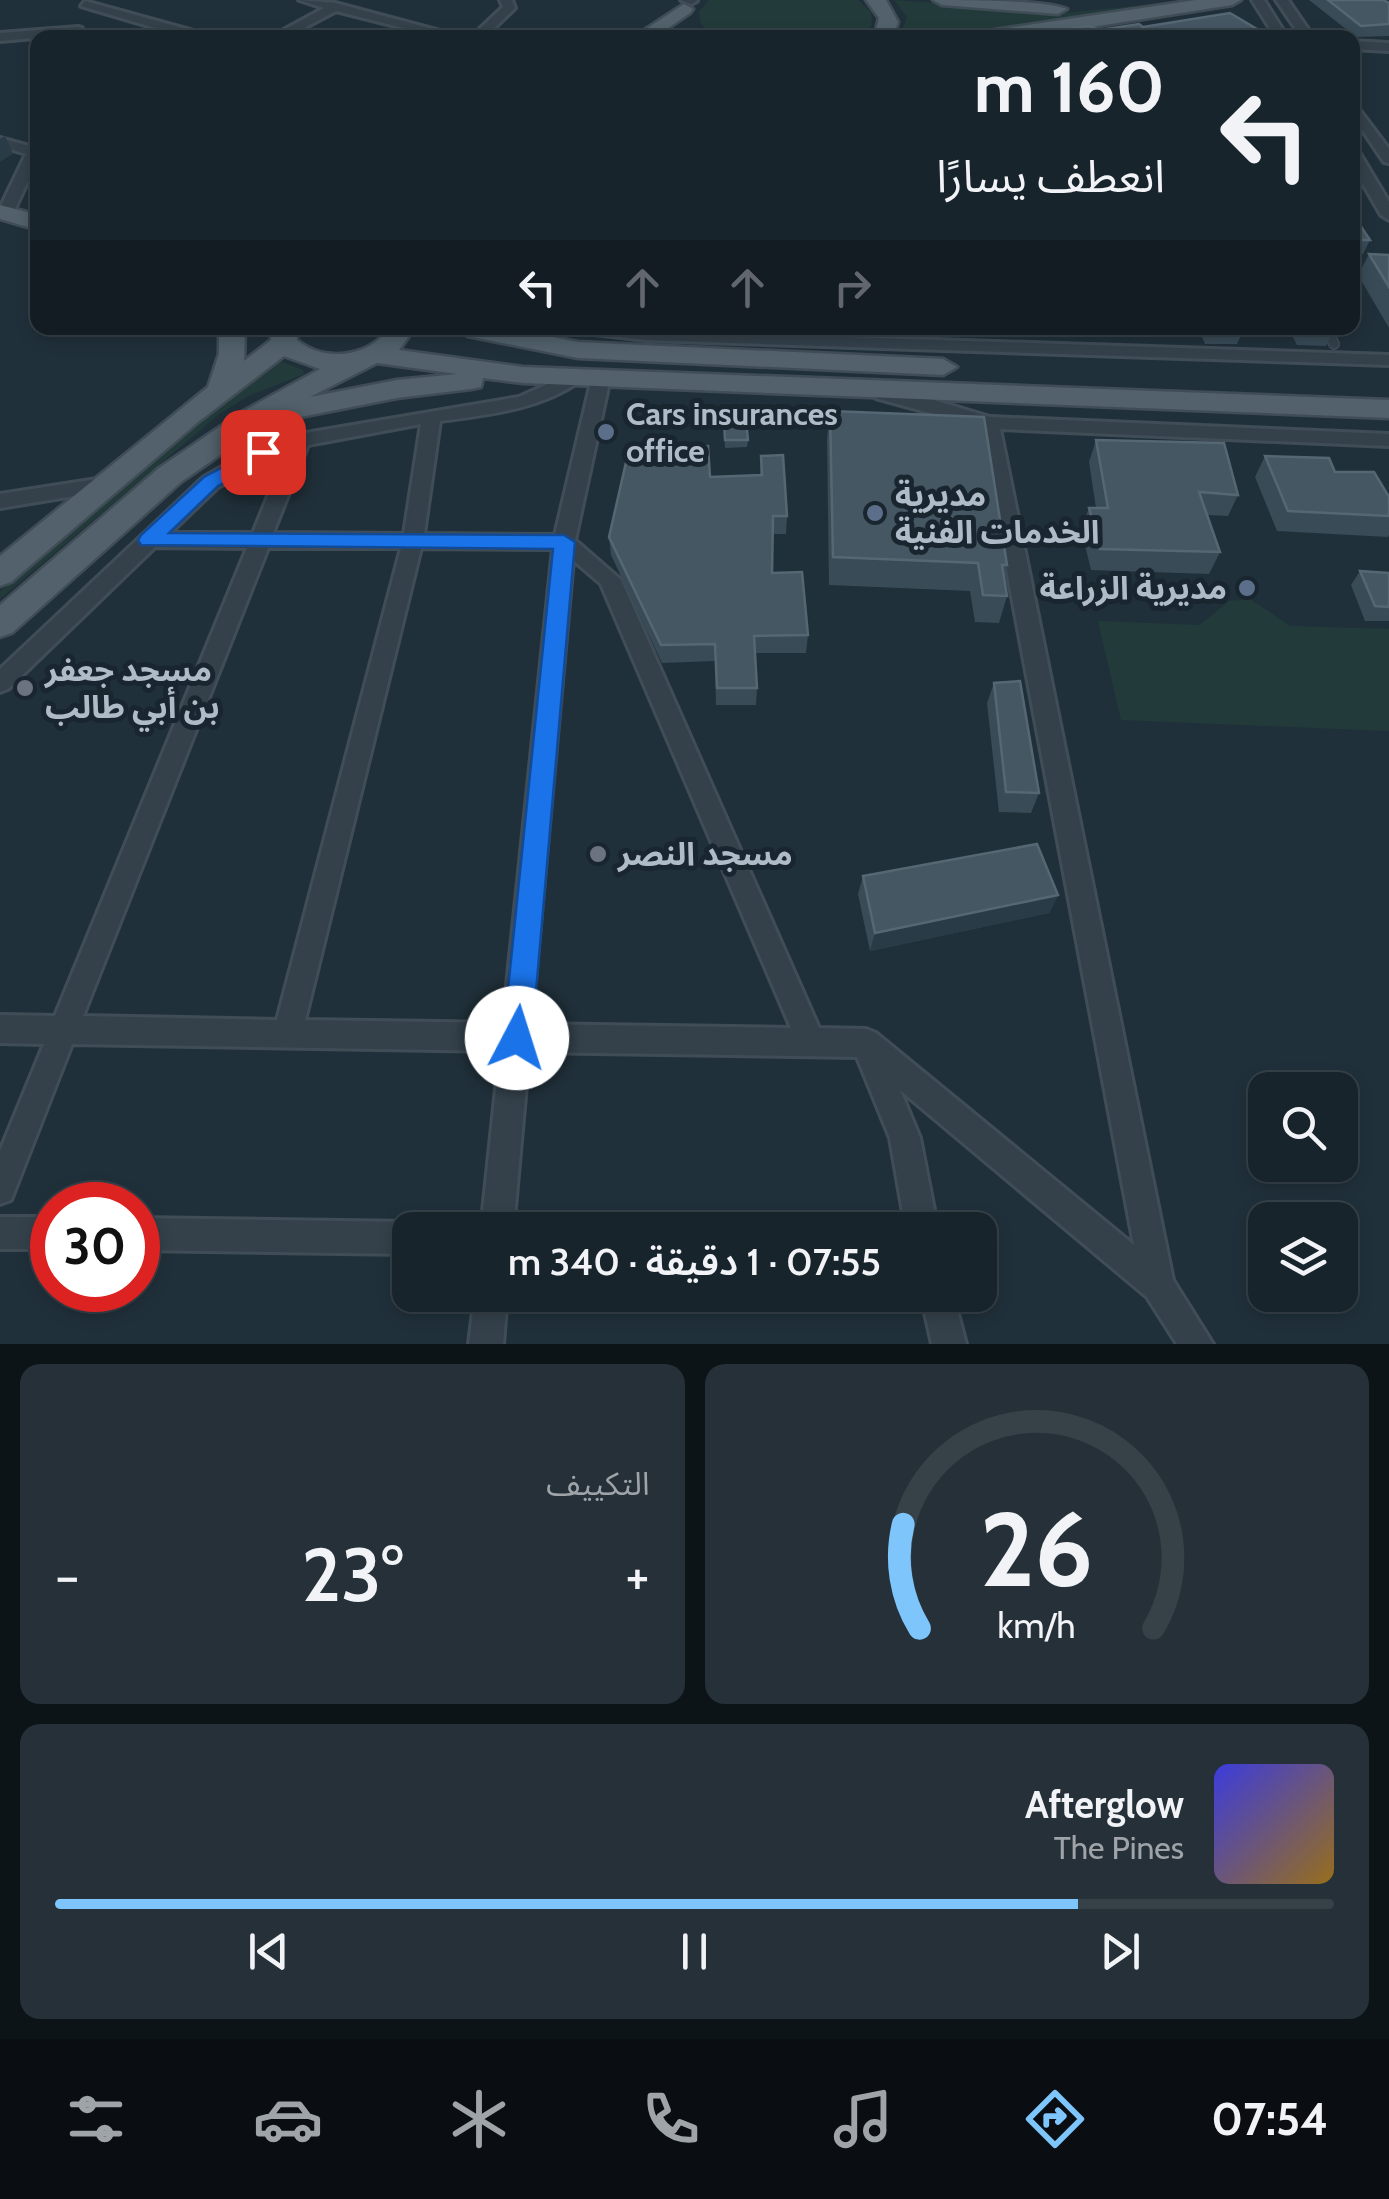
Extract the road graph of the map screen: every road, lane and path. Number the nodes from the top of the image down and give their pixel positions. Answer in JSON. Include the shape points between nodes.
{"nodes":[{"id":1,"x":506,"y":0,"type":"edge"},
{"id":2,"x":875,"y":0,"type":"edge"},
{"id":3,"x":942,"y":0,"type":"edge"},
{"id":4,"x":1134,"y":0,"type":"edge"},
{"id":5,"x":1232,"y":0,"type":"edge"},
{"id":6,"x":1258,"y":0,"type":"edge"},
{"id":7,"x":1282,"y":0,"type":"edge"},
{"id":8,"x":313,"y":1,"type":"edge"},
{"id":9,"x":86,"y":2,"type":"edge"},
{"id":10,"x":689,"y":2,"type":"edge"},
{"id":11,"x":335,"y":7,"type":"junction"},
{"id":12,"x":77,"y":30,"type":"edge"},
{"id":13,"x":178,"y":30,"type":"edge"},
{"id":14,"x":290,"y":30,"type":"edge"},
{"id":15,"x":435,"y":30,"type":"edge"},
{"id":16,"x":485,"y":30,"type":"edge"},
{"id":17,"x":652,"y":30,"type":"edge"},
{"id":18,"x":686,"y":30,"type":"dead end"},
{"id":19,"x":886,"y":30,"type":"edge"},
{"id":20,"x":1048,"y":30,"type":"edge"},
{"id":21,"x":1277,"y":30,"type":"edge"},
{"id":22,"x":1303,"y":30,"type":"edge"},
{"id":23,"x":30,"y":36,"type":"edge"},
{"id":24,"x":0,"y":37,"type":"edge"},
{"id":25,"x":1360,"y":46,"type":"edge"},
{"id":26,"x":1389,"y":46,"type":"edge"},
{"id":27,"x":1360,"y":116,"type":"edge"},
{"id":28,"x":1367,"y":126,"type":"junction"},
{"id":29,"x":1389,"y":126,"type":"edge"},
{"id":30,"x":0,"y":142,"type":"edge"},
{"id":31,"x":30,"y":152,"type":"edge"},
{"id":32,"x":1389,"y":159,"type":"edge"},
{"id":33,"x":30,"y":164,"type":"edge"},
{"id":34,"x":1360,"y":166,"type":"edge"},
{"id":35,"x":1389,"y":216,"type":"edge"},
{"id":36,"x":2,"y":217,"type":"edge"},
{"id":37,"x":30,"y":222,"type":"edge"},
{"id":38,"x":30,"y":233,"type":"edge"},
{"id":39,"x":232,"y":335,"type":"edge"},
{"id":40,"x":278,"y":335,"type":"edge"},
{"id":41,"x":284,"y":335,"type":"edge"},
{"id":42,"x":397,"y":335,"type":"edge"},
{"id":43,"x":503,"y":335,"type":"edge"},
{"id":44,"x":673,"y":335,"type":"edge"},
{"id":45,"x":1330,"y":335,"type":"edge"},
{"id":46,"x":1334,"y":344,"type":"dead end"},
{"id":47,"x":365,"y":357,"type":"junction"},
{"id":48,"x":1389,"y":360,"type":"edge"},
{"id":49,"x":524,"y":375,"type":"junction"},
{"id":50,"x":588,"y":378,"type":"junction"},
{"id":51,"x":794,"y":385,"type":"junction"},
{"id":52,"x":1389,"y":387,"type":"edge"},
{"id":53,"x":221,"y":390,"type":"junction"},
{"id":54,"x":1389,"y":409,"type":"edge"},
{"id":55,"x":250,"y":418,"type":"junction"},
{"id":56,"x":431,"y":418,"type":"junction"},
{"id":57,"x":990,"y":422,"type":"junction"},
{"id":58,"x":301,"y":439,"type":"junction"},
{"id":59,"x":1389,"y":440,"type":"edge"},
{"id":60,"x":110,"y":484,"type":"junction"},
{"id":61,"x":0,"y":501,"type":"edge"},
{"id":62,"x":148,"y":540,"type":"junction"},
{"id":63,"x":261,"y":540,"type":"junction"},
{"id":64,"x":413,"y":541,"type":"junction"},
{"id":65,"x":564,"y":542,"type":"junction"},
{"id":66,"x":0,"y":574,"type":"edge"},
{"id":67,"x":0,"y":624,"type":"edge"},
{"id":68,"x":0,"y":683,"type":"edge"},
{"id":69,"x":0,"y":1029,"type":"edge"},
{"id":70,"x":64,"y":1029,"type":"junction"},
{"id":71,"x":286,"y":1034,"type":"junction"},
{"id":72,"x":517,"y":1038,"type":"junction"},
{"id":73,"x":811,"y":1042,"type":"junction"},
{"id":74,"x":866,"y":1043,"type":"junction"},
{"id":75,"x":0,"y":1189,"type":"edge"},
{"id":76,"x":499,"y":1212,"type":"edge"},
{"id":77,"x":918,"y":1212,"type":"edge"},
{"id":78,"x":0,"y":1232,"type":"edge"},
{"id":79,"x":30,"y":1233,"type":"edge"},
{"id":80,"x":160,"y":1234,"type":"edge"},
{"id":81,"x":392,"y":1238,"type":"edge"},
{"id":82,"x":1158,"y":1286,"type":"junction"},
{"id":83,"x":489,"y":1312,"type":"edge"},
{"id":84,"x":941,"y":1312,"type":"edge"},
{"id":85,"x":486,"y":1344,"type":"edge"},
{"id":86,"x":949,"y":1344,"type":"edge"},
{"id":87,"x":1196,"y":1344,"type":"edge"}],
"edges":[{"from":1,"to":16,"type":"street","via":[[508,8]]},
{"from":2,"to":19,"type":"main road","via":[[890,22]]},
{"from":3,"to":4,"type":"main road","via":[[1040,9]]},
{"from":5,"to":20,"type":"main road"},
{"from":6,"to":21,"type":"street"},
{"from":7,"to":22,"type":"street"},
{"from":8,"to":11,"type":"street"},
{"from":9,"to":12,"type":"street"},
{"from":9,"to":13,"type":"street"},
{"from":10,"to":17,"type":"main road"},
{"from":10,"to":18,"type":"main road","via":[[682,19]]},
{"from":11,"to":14,"type":"street"},
{"from":11,"to":15,"type":"street"},
{"from":23,"to":24,"type":"street"},
{"from":25,"to":26,"type":"street"},
{"from":27,"to":28,"type":"street"},
{"from":28,"to":29,"type":"street"},
{"from":28,"to":32,"type":"street"},
{"from":30,"to":31,"type":"street"},
{"from":33,"to":36,"type":"street"},
{"from":34,"to":35,"type":"street"},
{"from":36,"to":37,"type":"main road"},
{"from":36,"to":38,"type":"main road"},
{"from":39,"to":53,"type":"main road"},
{"from":40,"to":53,"type":"main road"},
{"from":41,"to":47,"type":"main road","via":[[304,358]]},
{"from":42,"to":47,"type":"main road"},
{"from":43,"to":52,"type":"main road","via":[[578,350]]},
{"from":44,"to":48,"type":"street"},
{"from":45,"to":46,"type":"lane"},
{"from":47,"to":49,"type":"main road"},
{"from":47,"to":55,"type":"main road"},
{"from":49,"to":50,"type":"main road"},
{"from":49,"to":55,"type":"main road","via":[[397,389]]},
{"from":50,"to":51,"type":"main road"},
{"from":50,"to":56,"type":"street","via":[[536,398]]},
{"from":50,"to":65,"type":"street"},
{"from":51,"to":54,"type":"main road"},
{"from":51,"to":57,"type":"street","via":[[904,397]]},
{"from":53,"to":60,"type":"main road"},
{"from":55,"to":67,"type":"main road","via":[[170,475]]},
{"from":56,"to":58,"type":"street"},
{"from":56,"to":64,"type":"street"},
{"from":57,"to":59,"type":"street"},
{"from":57,"to":82,"type":"street"},
{"from":58,"to":62,"type":"street","via":[[227,470]]},
{"from":58,"to":63,"type":"street"},
{"from":60,"to":61,"type":"street"},
{"from":60,"to":66,"type":"main road"},
{"from":62,"to":63,"type":"street"},
{"from":62,"to":68,"type":"street"},
{"from":63,"to":64,"type":"street"},
{"from":63,"to":70,"type":"street"},
{"from":64,"to":65,"type":"street"},
{"from":64,"to":71,"type":"street"},
{"from":65,"to":72,"type":"street"},
{"from":65,"to":73,"type":"street","via":[[610,580]]},
{"from":69,"to":70,"type":"street"},
{"from":70,"to":71,"type":"street"},
{"from":70,"to":75,"type":"street"},
{"from":71,"to":72,"type":"street"},
{"from":72,"to":73,"type":"street"},
{"from":72,"to":76,"type":"street"},
{"from":73,"to":74,"type":"street"},
{"from":74,"to":77,"type":"street","via":[[904,1138]]},
{"from":74,"to":82,"type":"street"},
{"from":78,"to":79,"type":"street"},
{"from":80,"to":81,"type":"street"},
{"from":82,"to":87,"type":"street"},
{"from":83,"to":85,"type":"street"},
{"from":84,"to":86,"type":"street"}]}
